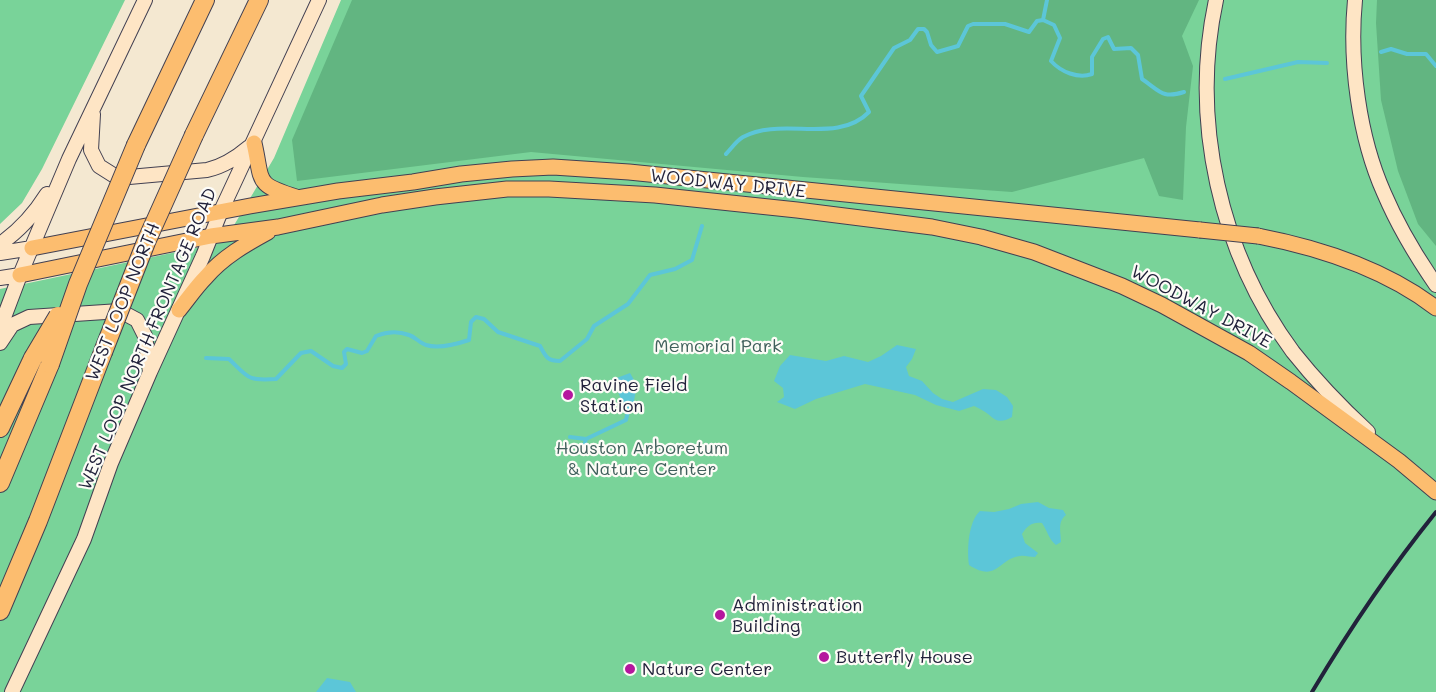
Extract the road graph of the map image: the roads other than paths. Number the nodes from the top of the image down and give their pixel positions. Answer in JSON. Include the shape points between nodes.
{"nodes":[{"id":1,"x":145,"y":0,"type":"edge"},
{"id":2,"x":205,"y":0,"type":"edge"},
{"id":3,"x":259,"y":0,"type":"edge"},
{"id":4,"x":319,"y":0,"type":"edge"},
{"id":5,"x":1216,"y":0,"type":"edge"},
{"id":6,"x":1355,"y":0,"type":"edge"},
{"id":7,"x":93,"y":106,"type":"junction"},
{"id":8,"x":254,"y":143,"type":"junction"},
{"id":9,"x":69,"y":159,"type":"junction"},
{"id":10,"x":797,"y":189,"type":"junction"},
{"id":11,"x":299,"y":198,"type":"junction"},
{"id":12,"x":797,"y":210,"type":"junction"},
{"id":13,"x":221,"y":211,"type":"junction"},
{"id":14,"x":278,"y":227,"type":"junction"},
{"id":15,"x":211,"y":237,"type":"junction"},
{"id":16,"x":0,"y":244,"type":"edge"},
{"id":17,"x":32,"y":248,"type":"junction"},
{"id":18,"x":0,"y":253,"type":"edge"},
{"id":19,"x":20,"y":275,"type":"junction"},
{"id":20,"x":0,"y":278,"type":"edge"},
{"id":21,"x":1436,"y":285,"type":"edge"},
{"id":22,"x":1436,"y":308,"type":"edge"},
{"id":23,"x":179,"y":310,"type":"junction"},
{"id":24,"x":0,"y":328,"type":"edge"},
{"id":25,"x":0,"y":342,"type":"edge"},
{"id":26,"x":41,"y":361,"type":"junction"},
{"id":27,"x":150,"y":372,"type":"junction"},
{"id":28,"x":0,"y":428,"type":"edge"},
{"id":29,"x":1399,"y":461,"type":"junction"},
{"id":30,"x":0,"y":483,"type":"edge"},
{"id":31,"x":1436,"y":492,"type":"edge"},
{"id":32,"x":0,"y":610,"type":"edge"},
{"id":33,"x":12,"y":692,"type":"edge"}],
"edges":[{"from":1,"to":7,"type":"main road"},
{"from":2,"to":26,"type":"highway","bridge":true},
{"from":3,"to":32,"type":"highway","name":"WEST LOOP NORTH","bridge":true,"via":[[146,242]]},
{"from":4,"to":8,"type":"main road","name":"WEST LOOP NORTH FRONTAGE ROAD"},
{"from":5,"to":29,"type":"main road","via":[[1207,101],[1212,154],[1221,202],[1246,273],[1293,351],[1323,388]]},
{"from":6,"to":21,"type":"main road","via":[[1356,80],[1370,154],[1398,222]]},
{"from":7,"to":8,"type":"main road","via":[[91,150],[99,166],[118,178],[215,168],[232,161]]},
{"from":7,"to":9,"type":"main road"},
{"from":8,"to":11,"type":"main road","via":[[262,181]]},
{"from":8,"to":13,"type":"main road","name":"WEST LOOP NORTH FRONTAGE ROAD"},
{"from":9,"to":16,"type":"main road","via":[[39,207]]},
{"from":9,"to":17,"type":"main road"},
{"from":10,"to":11,"type":"main road","name":"WOODWAY DRIVE","via":[[553,167],[461,174]]},
{"from":10,"to":12,"type":"main road"},
{"from":10,"to":22,"type":"main road","name":"WOODWAY DRIVE","bridge":true,"via":[[1258,236],[1357,264]]},
{"from":11,"to":13,"type":"main road","name":"WOODWAY DRIVE"},
{"from":12,"to":14,"type":"main road","name":"WOODWAY DRIVE","via":[[601,191],[507,189],[435,196]]},
{"from":12,"to":29,"type":"main road","name":"WOODWAY DRIVE","via":[[981,237],[1034,252],[1122,286],[1249,353]]},
{"from":13,"to":15,"type":"main road","name":"WEST LOOP NORTH FRONTAGE ROAD"},
{"from":13,"to":17,"type":"main road","name":"WOODWAY DRIVE"},
{"from":14,"to":15,"type":"main road","name":"WOODWAY DRIVE"},
{"from":14,"to":23,"type":"main road","via":[[219,264]]},
{"from":15,"to":19,"type":"main road","name":"WOODWAY DRIVE"},
{"from":15,"to":23,"type":"main road","name":"WEST LOOP NORTH FRONTAGE ROAD"},
{"from":17,"to":18,"type":"main road","name":"WOODWAY DRIVE"},
{"from":17,"to":19,"type":"main road"},
{"from":19,"to":20,"type":"main road","name":"WOODWAY DRIVE"},
{"from":19,"to":24,"type":"main road"},
{"from":23,"to":27,"type":"main road","name":"WEST LOOP NORTH FRONTAGE ROAD"},
{"from":25,"to":27,"type":"main road","via":[[12,325],[29,317],[120,310],[137,320],[145,336]]},
{"from":26,"to":28,"type":"highway"},
{"from":26,"to":30,"type":"highway"},
{"from":27,"to":33,"type":"main road","name":"WEST LOOP NORTH FRONTAGE ROAD","via":[[84,539]]},
{"from":29,"to":31,"type":"main road","name":"WOODWAY DRIVE"}]}
